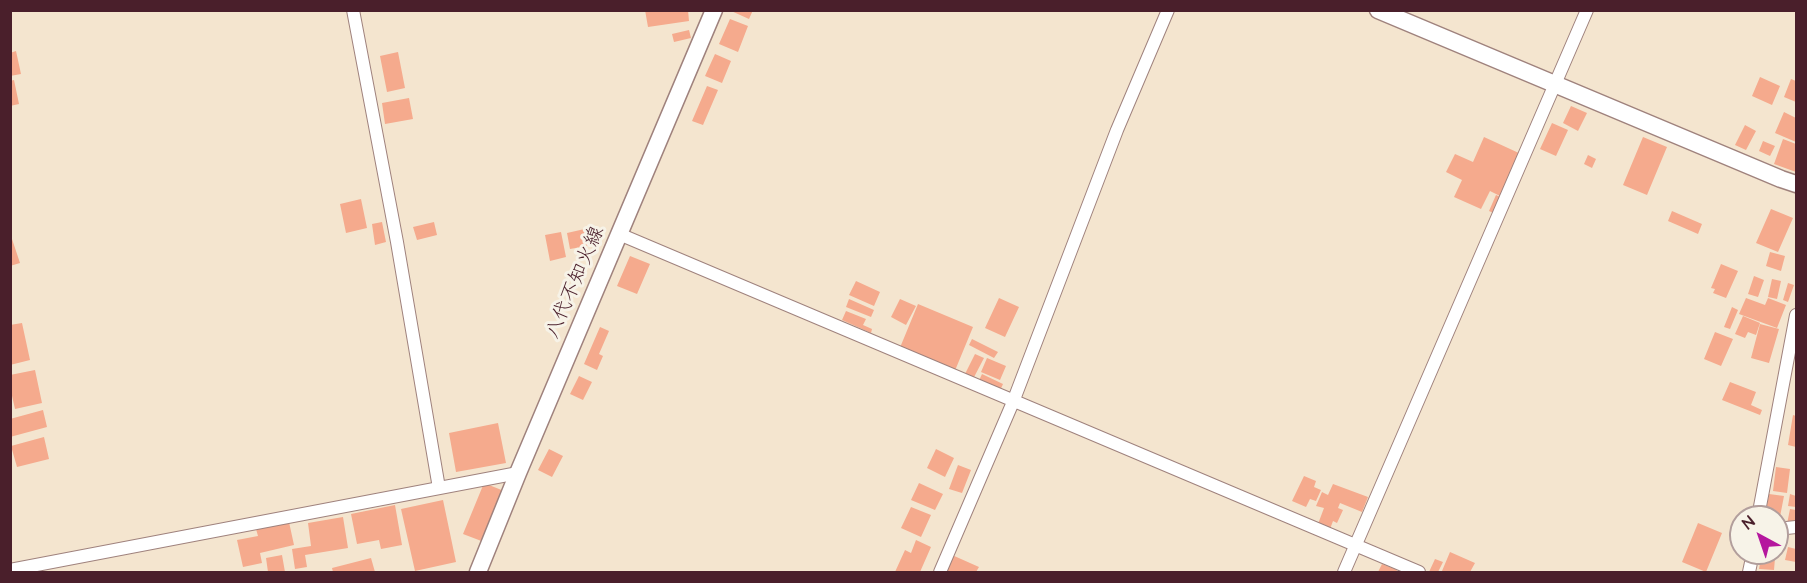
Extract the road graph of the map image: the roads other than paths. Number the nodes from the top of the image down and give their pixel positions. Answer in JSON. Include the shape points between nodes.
{"nodes":[{"id":1,"x":353,"y":10,"type":"edge"},
{"id":2,"x":714,"y":10,"type":"edge"},
{"id":3,"x":1168,"y":10,"type":"edge"},
{"id":4,"x":1378,"y":10,"type":"edge"},
{"id":5,"x":1587,"y":10,"type":"edge"},
{"id":6,"x":1555,"y":86,"type":"junction"},
{"id":7,"x":1797,"y":184,"type":"edge"},
{"id":8,"x":619,"y":234,"type":"junction"},
{"id":9,"x":1797,"y":315,"type":"edge"},
{"id":10,"x":1013,"y":402,"type":"junction"},
{"id":11,"x":518,"y":473,"type":"junction"},
{"id":12,"x":439,"y":488,"type":"junction"},
{"id":13,"x":1760,"y":505,"type":"edge"},
{"id":14,"x":1356,"y":546,"type":"junction"},
{"id":15,"x":10,"y":570,"type":"edge"},
{"id":16,"x":477,"y":573,"type":"edge"},
{"id":17,"x":940,"y":573,"type":"edge"},
{"id":18,"x":1344,"y":573,"type":"edge"},
{"id":19,"x":1419,"y":573,"type":"edge"}],
"edges":[{"from":1,"to":12,"type":"street"},
{"from":2,"to":8,"type":"main road","name":"八代不知火線"},
{"from":3,"to":10,"type":"street","via":[[1117,130]]},
{"from":4,"to":6,"type":"main road"},
{"from":5,"to":6,"type":"street"},
{"from":6,"to":7,"type":"main road"},
{"from":6,"to":14,"type":"street"},
{"from":8,"to":10,"type":"street"},
{"from":8,"to":11,"type":"main road","name":"八代不知火線"},
{"from":9,"to":13,"type":"street"},
{"from":10,"to":14,"type":"street"},
{"from":10,"to":17,"type":"street"},
{"from":11,"to":12,"type":"street"},
{"from":11,"to":16,"type":"main road","name":"八代不知火線"},
{"from":12,"to":15,"type":"street"},
{"from":14,"to":18,"type":"street"},
{"from":14,"to":19,"type":"street"}]}
